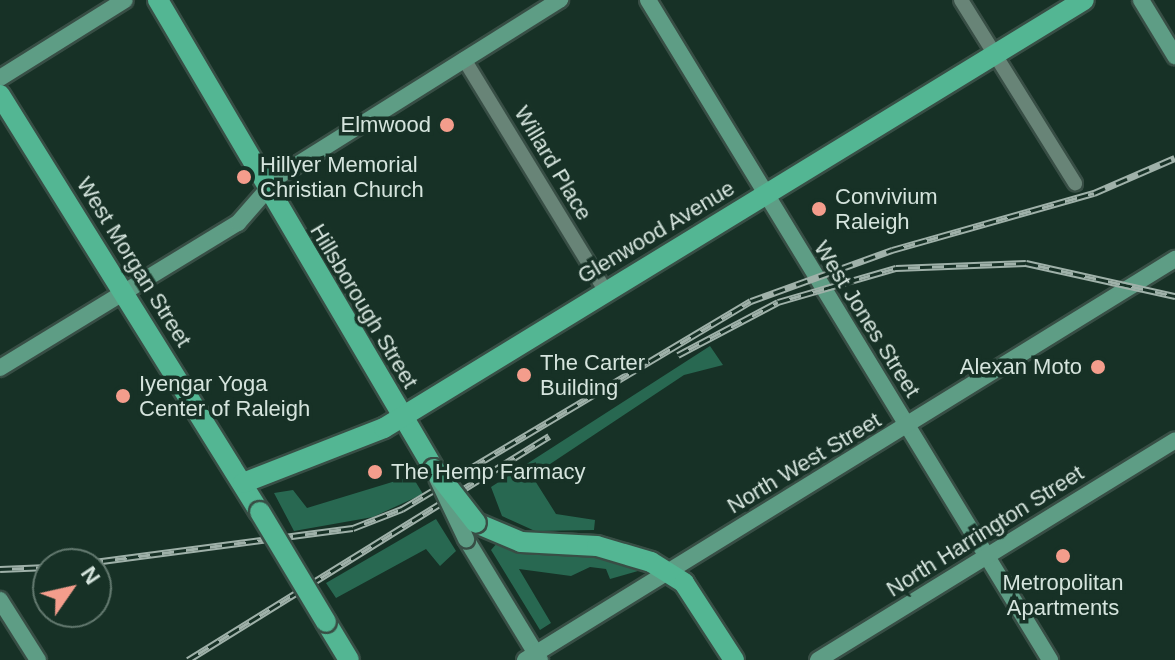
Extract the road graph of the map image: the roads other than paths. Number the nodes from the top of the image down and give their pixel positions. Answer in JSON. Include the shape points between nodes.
{"nodes":[{"id":1,"x":125,"y":0,"type":"edge"},
{"id":2,"x":158,"y":0,"type":"edge"},
{"id":3,"x":560,"y":0,"type":"edge"},
{"id":4,"x":648,"y":0,"type":"edge"},
{"id":5,"x":961,"y":0,"type":"edge"},
{"id":6,"x":1084,"y":0,"type":"edge"},
{"id":7,"x":1141,"y":0,"type":"edge"},
{"id":8,"x":994,"y":53,"type":"junction"},
{"id":9,"x":1175,"y":56,"type":"edge"},
{"id":10,"x":464,"y":59,"type":"junction"},
{"id":11,"x":0,"y":78,"type":"edge"},
{"id":12,"x":0,"y":95,"type":"edge"},
{"id":13,"x":1075,"y":183,"type":"dead end"},
{"id":14,"x":269,"y":192,"type":"junction"},
{"id":15,"x":764,"y":194,"type":"junction"},
{"id":16,"x":1175,"y":259,"type":"edge"},
{"id":17,"x":605,"y":290,"type":"junction"},
{"id":18,"x":127,"y":296,"type":"junction"},
{"id":19,"x":0,"y":368,"type":"edge"},
{"id":20,"x":403,"y":417,"type":"junction"},
{"id":21,"x":907,"y":425,"type":"junction"},
{"id":22,"x":1175,"y":440,"type":"edge"},
{"id":23,"x":434,"y":469,"type":"junction"},
{"id":24,"x":243,"y":483,"type":"junction"},
{"id":25,"x":485,"y":528,"type":"junction"},
{"id":26,"x":985,"y":557,"type":"junction"},
{"id":27,"x":486,"y":563,"type":"junction"},
{"id":28,"x":668,"y":571,"type":"junction"},
{"id":29,"x":0,"y":600,"type":"edge"},
{"id":30,"x":534,"y":658,"type":"edge"},
{"id":31,"x":38,"y":660,"type":"edge"},
{"id":32,"x":349,"y":660,"type":"edge"},
{"id":33,"x":734,"y":660,"type":"edge"},
{"id":34,"x":818,"y":660,"type":"edge"},
{"id":35,"x":1050,"y":660,"type":"edge"}],
"edges":[{"from":1,"to":11,"type":"street"},
{"from":2,"to":14,"type":"main road","name":"Hillsborough Street"},
{"from":3,"to":10,"type":"street"},
{"from":4,"to":15,"type":"street","name":"West Jones Street"},
{"from":5,"to":8,"type":"street"},
{"from":6,"to":8,"type":"main road","name":"Glenwood Avenue"},
{"from":7,"to":9,"type":"street"},
{"from":8,"to":13,"type":"street"},
{"from":8,"to":15,"type":"main road","name":"Glenwood Avenue"},
{"from":10,"to":14,"type":"street","via":[[279,176]]},
{"from":10,"to":17,"type":"street","name":"Willard Place"},
{"from":12,"to":18,"type":"main road","name":"West Morgan Street"},
{"from":14,"to":18,"type":"street","via":[[253,213]]},
{"from":14,"to":20,"type":"main road","name":"Hillsborough Street"},
{"from":15,"to":17,"type":"main road","name":"Glenwood Avenue"},
{"from":15,"to":21,"type":"street","name":"West Jones Street"},
{"from":16,"to":21,"type":"street","name":"North West Street"},
{"from":17,"to":20,"type":"main road","name":"Glenwood Avenue"},
{"from":18,"to":19,"type":"street"},
{"from":18,"to":24,"type":"main road","name":"West Morgan Street"},
{"from":20,"to":23,"type":"main road","name":"Hillsborough Street"},
{"from":20,"to":24,"type":"main road","name":"Glenwood Avenue","via":[[338,451]]},
{"from":21,"to":26,"type":"street","name":"West Jones Street"},
{"from":21,"to":28,"type":"street","name":"North West Street"},
{"from":22,"to":26,"type":"street","name":"North Harrington Street"},
{"from":23,"to":25,"type":"main road","name":"Hillsborough Street","bridge":true,"via":[[459,507]]},
{"from":23,"to":27,"type":"street","name":"Hillsborough Street","bridge":true,"via":[[466,539]]},
{"from":24,"to":32,"type":"main road","name":"West Morgan Street","bridge":true},
{"from":25,"to":27,"type":"street","name":"Hillsborough Street"},
{"from":25,"to":28,"type":"main road","via":[[529,543],[619,550]]},
{"from":26,"to":34,"type":"street","name":"North Harrington Street"},
{"from":26,"to":35,"type":"street","name":"West Jones Street"},
{"from":27,"to":30,"type":"street","name":"Hillsborough Street"},
{"from":28,"to":30,"type":"street","name":"North West Street"},
{"from":28,"to":33,"type":"main road","via":[[686,585]]},
{"from":29,"to":31,"type":"street"}]}
